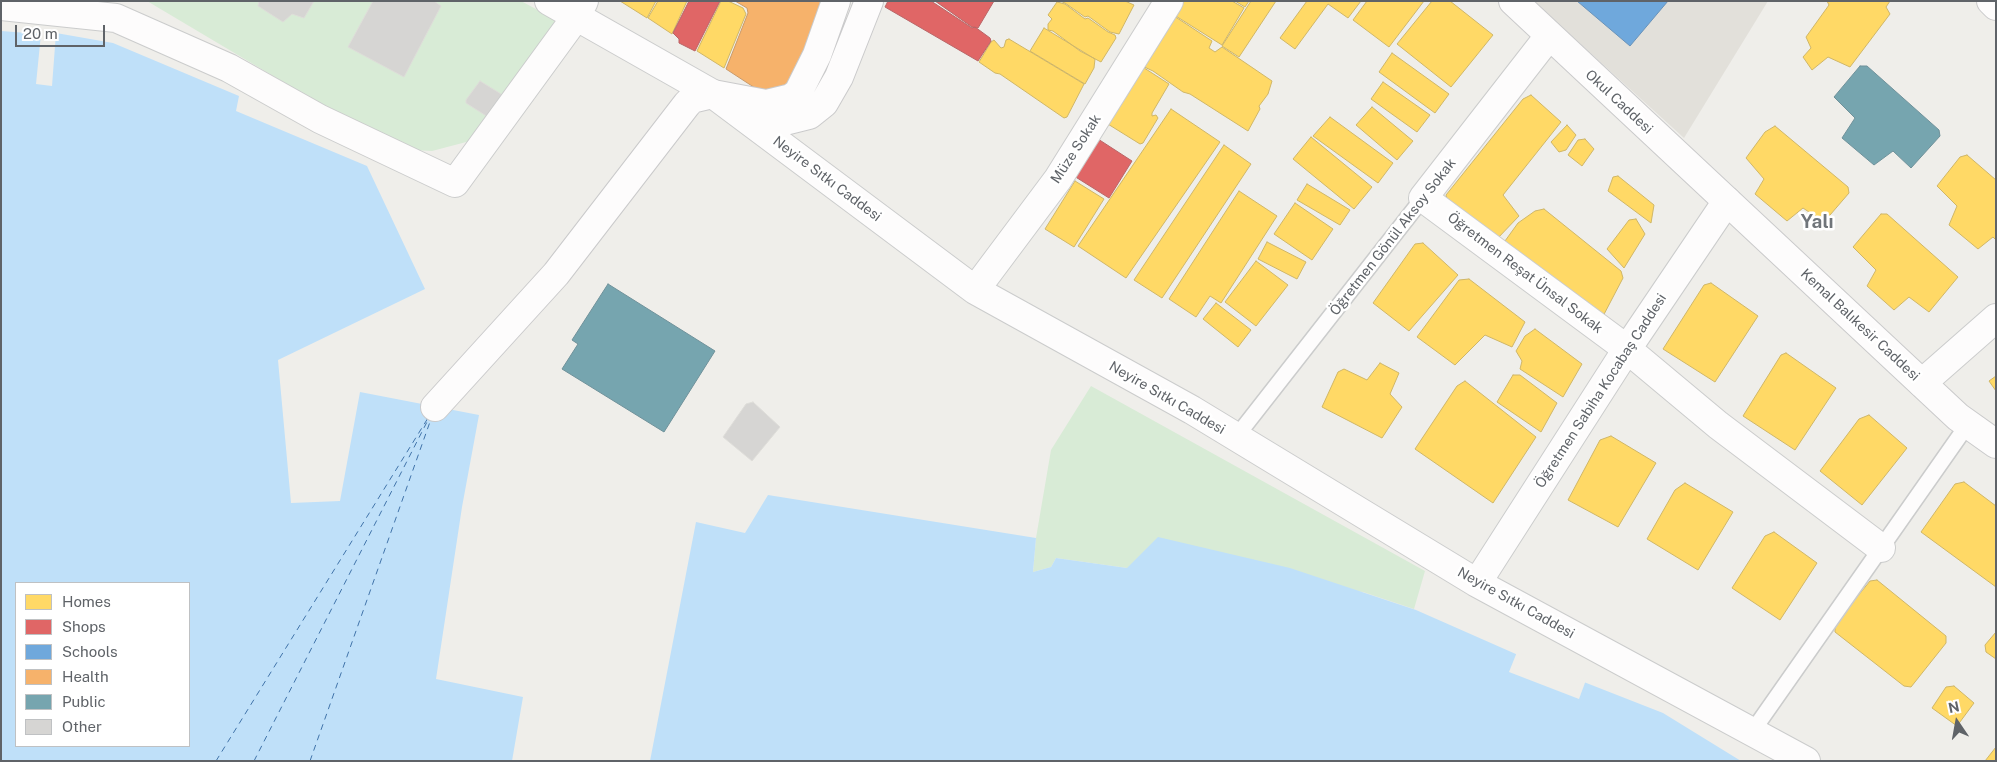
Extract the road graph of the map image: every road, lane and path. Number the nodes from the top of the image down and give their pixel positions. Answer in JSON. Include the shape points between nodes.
{"nodes":[{"id":1,"x":549,"y":1,"type":"edge"},
{"id":2,"x":836,"y":1,"type":"edge"},
{"id":3,"x":869,"y":1,"type":"edge"},
{"id":4,"x":1169,"y":1,"type":"edge"},
{"id":5,"x":1513,"y":1,"type":"edge"},
{"id":6,"x":1991,"y":1,"type":"edge"},
{"id":7,"x":1,"y":6,"type":"edge"},
{"id":8,"x":1996,"y":6,"type":"edge"},
{"id":9,"x":580,"y":9,"type":"edge"},
{"id":10,"x":1549,"y":36,"type":"junction"},
{"id":11,"x":713,"y":94,"type":"junction"},
{"id":12,"x":1424,"y":198,"type":"junction"},
{"id":13,"x":1727,"y":201,"type":"junction"},
{"id":14,"x":975,"y":290,"type":"junction"},
{"id":15,"x":1996,"y":318,"type":"edge"},
{"id":16,"x":1627,"y":349,"type":"junction"},
{"id":17,"x":1922,"y":383,"type":"junction"},
{"id":18,"x":435,"y":406,"type":"dead end"},
{"id":19,"x":1968,"y":424,"type":"junction"},
{"id":20,"x":1236,"y":437,"type":"junction"},
{"id":21,"x":1996,"y":444,"type":"edge"},
{"id":22,"x":1881,"y":548,"type":"junction"},
{"id":23,"x":1477,"y":583,"type":"junction"},
{"id":24,"x":1752,"y":732,"type":"junction"},
{"id":25,"x":1806,"y":761,"type":"edge"}],
"edges":[{"from":1,"to":9,"type":"street","name":"Neyire Sıtkı Caddesi"},
{"from":2,"to":11,"type":"street","via":[[809,74],[798,93],[766,104]]},
{"from":3,"to":11,"type":"street","via":[[835,86],[824,103],[809,115],[785,121],[766,119]]},
{"from":4,"to":14,"type":"street","name":"Müze Sokak","via":[[1058,179]]},
{"from":5,"to":10,"type":"street","name":"Okul Caddesi"},
{"from":6,"to":8,"type":"street"},
{"from":7,"to":9,"type":"street","via":[[116,18],[229,68],[320,119],[455,183]]},
{"from":9,"to":11,"type":"street","name":"Neyire Sıtkı Caddesi"},
{"from":10,"to":12,"type":"street","name":"Öğretmen Gönül Aksoy Sokak"},
{"from":10,"to":13,"type":"street","name":"Okul Caddesi"},
{"from":11,"to":14,"type":"street","name":"Neyire Sıtkı Caddesi"},
{"from":11,"to":18,"type":"street","via":[[692,99],[678,112],[556,274]]},
{"from":12,"to":16,"type":"street","name":"Öğretmen Reşat Ünsal Sokak"},
{"from":12,"to":20,"type":"lane","name":"Öğretmen Gönül Aksoy Sokak"},
{"from":13,"to":16,"type":"street","name":"Öğretmen Sabiha Kocabaş Caddesi"},
{"from":13,"to":17,"type":"street","name":"Kemal Balıkesir Caddesi"},
{"from":14,"to":20,"type":"street","name":"Neyire Sıtkı Caddesi"},
{"from":15,"to":17,"type":"street"},
{"from":16,"to":22,"type":"street","name":"Öğretmen Reşat Ünsal Sokak","via":[[1718,425]]},
{"from":16,"to":23,"type":"street","name":"Öğretmen Sabiha Kocabaş Caddesi"},
{"from":17,"to":19,"type":"street","name":"Kemal Balıkesir Caddesi"},
{"from":19,"to":21,"type":"street","name":"Kemal Balıkesir Caddesi"},
{"from":19,"to":22,"type":"lane"},
{"from":20,"to":23,"type":"street","name":"Neyire Sıtkı Caddesi"},
{"from":22,"to":24,"type":"lane"},
{"from":23,"to":24,"type":"street","name":"Neyire Sıtkı Caddesi"},
{"from":24,"to":25,"type":"street","name":"Neyire Sıtkı Caddesi"}]}
